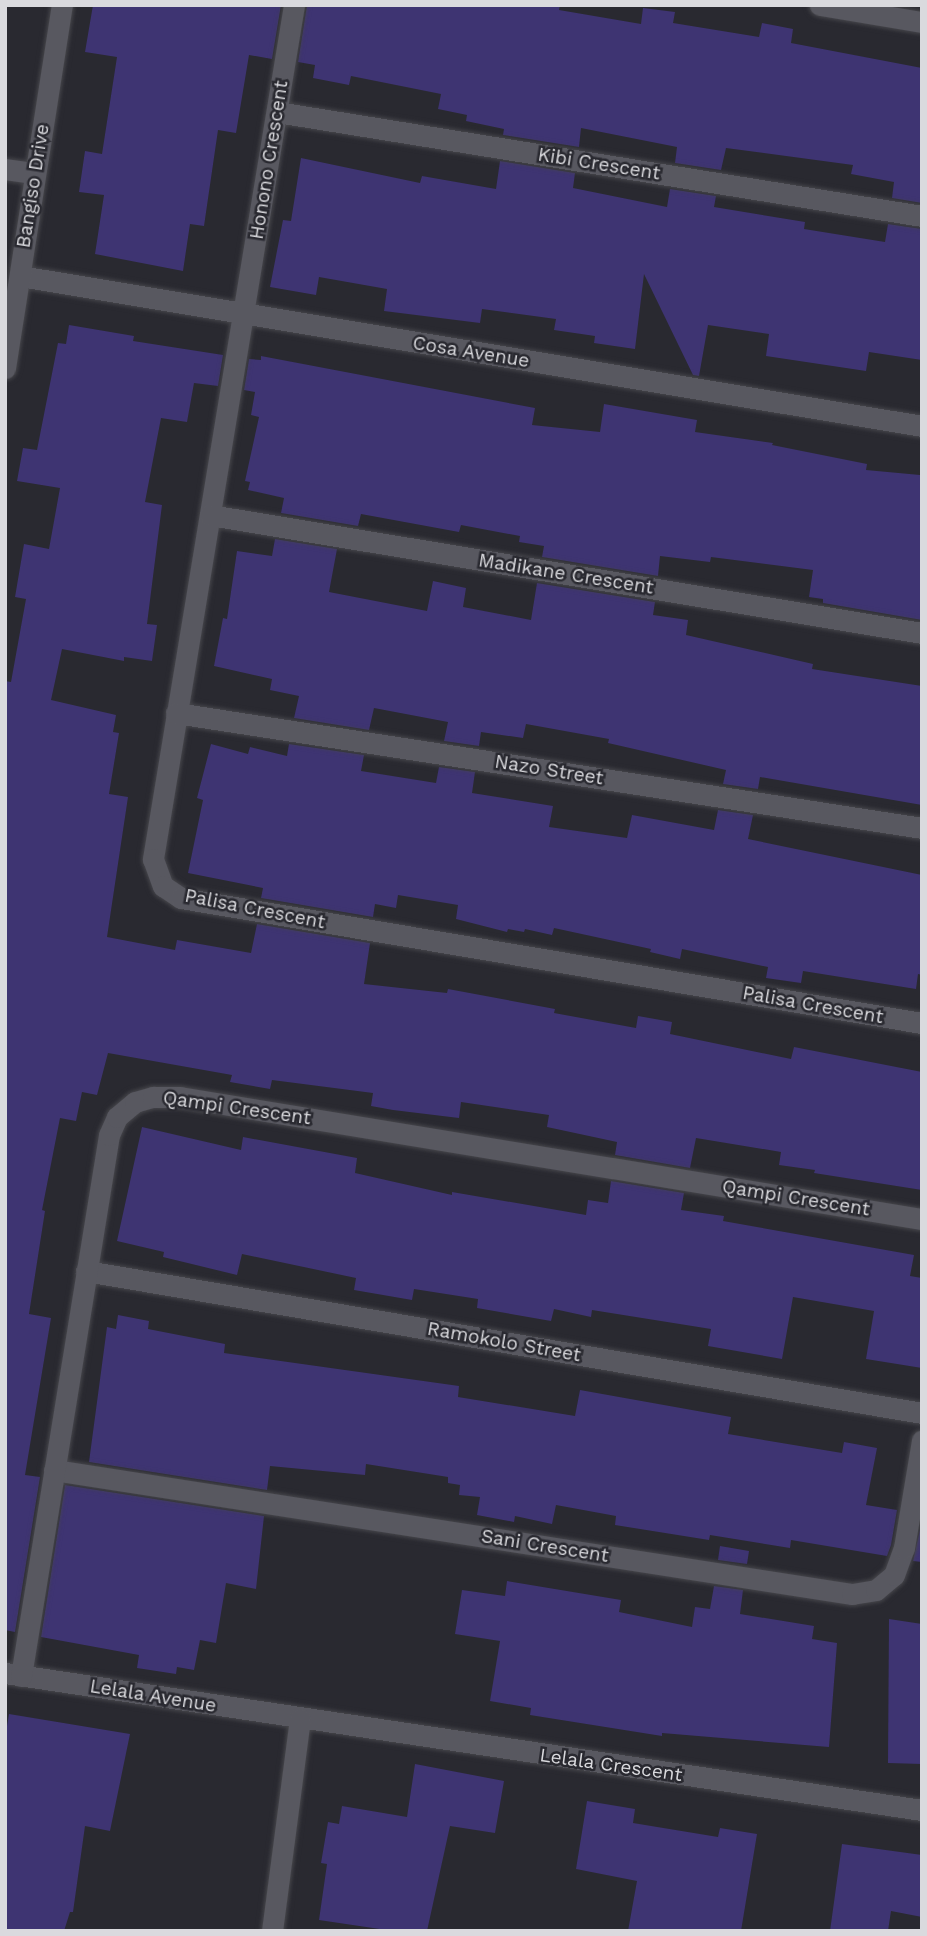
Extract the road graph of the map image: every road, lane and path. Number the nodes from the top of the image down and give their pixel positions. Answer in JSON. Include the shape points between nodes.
{"nodes":[{"id":1,"x":62,"y":5,"type":"edge"},
{"id":2,"x":294,"y":5,"type":"edge"},
{"id":3,"x":820,"y":5,"type":"edge"},
{"id":4,"x":922,"y":22,"type":"edge"},
{"id":5,"x":277,"y":112,"type":"junction"},
{"id":6,"x":5,"y":169,"type":"edge"},
{"id":7,"x":34,"y":173,"type":"junction"},
{"id":8,"x":922,"y":216,"type":"edge"},
{"id":9,"x":20,"y":276,"type":"junction"},
{"id":10,"x":244,"y":315,"type":"junction"},
{"id":11,"x":5,"y":368,"type":"edge"},
{"id":12,"x":922,"y":426,"type":"edge"},
{"id":13,"x":210,"y":515,"type":"junction"},
{"id":14,"x":922,"y":633,"type":"edge"},
{"id":15,"x":176,"y":713,"type":"junction"},
{"id":16,"x":922,"y":828,"type":"edge"},
{"id":17,"x":922,"y":1023,"type":"edge"},
{"id":18,"x":922,"y":1219,"type":"edge"},
{"id":19,"x":86,"y":1271,"type":"junction"},
{"id":20,"x":922,"y":1413,"type":"edge"},
{"id":21,"x":922,"y":1440,"type":"edge"},
{"id":22,"x":54,"y":1471,"type":"junction"},
{"id":23,"x":13,"y":1675,"type":"edge"},
{"id":24,"x":300,"y":1719,"type":"junction"},
{"id":25,"x":922,"y":1810,"type":"edge"},
{"id":26,"x":272,"y":1931,"type":"edge"}],
"edges":[{"from":1,"to":7,"type":"street","name":"Bangiso Drive"},
{"from":2,"to":5,"type":"street","name":"Honono Crescent"},
{"from":3,"to":4,"type":"street"},
{"from":5,"to":8,"type":"street","name":"Kibi Crescent"},
{"from":5,"to":10,"type":"street","name":"Honono Crescent"},
{"from":6,"to":7,"type":"street"},
{"from":7,"to":9,"type":"street","name":"Bangiso Drive"},
{"from":9,"to":10,"type":"street","name":"Cosa Avenue"},
{"from":9,"to":11,"type":"street","name":"Bangiso Drive"},
{"from":10,"to":12,"type":"street","name":"Cosa Avenue"},
{"from":10,"to":13,"type":"street","name":"Palisa Crescent"},
{"from":13,"to":14,"type":"street","name":"Madikane Crescent"},
{"from":13,"to":15,"type":"street","name":"Palisa Crescent"},
{"from":15,"to":16,"type":"street","name":"Nazo Street"},
{"from":15,"to":17,"type":"street","name":"Palisa Crescent","via":[[153,859],[163,886],[181,898]]},
{"from":18,"to":19,"type":"street","name":"Qampi Crescent","via":[[180,1097],[153,1097],[135,1102],[117,1117],[109,1135]]},
{"from":19,"to":20,"type":"street","name":"Ramokolo Street"},
{"from":19,"to":22,"type":"street","name":"Qampi Crescent"},
{"from":21,"to":22,"type":"street","name":"Sani Crescent","via":[[904,1548],[894,1575],[876,1590],[852,1594]]},
{"from":22,"to":23,"type":"street","name":"Qampi Crescent"},
{"from":23,"to":24,"type":"street","name":"Lelala Avenue"},
{"from":24,"to":25,"type":"street","name":"Lelala Crescent"},
{"from":24,"to":26,"type":"street"}]}
